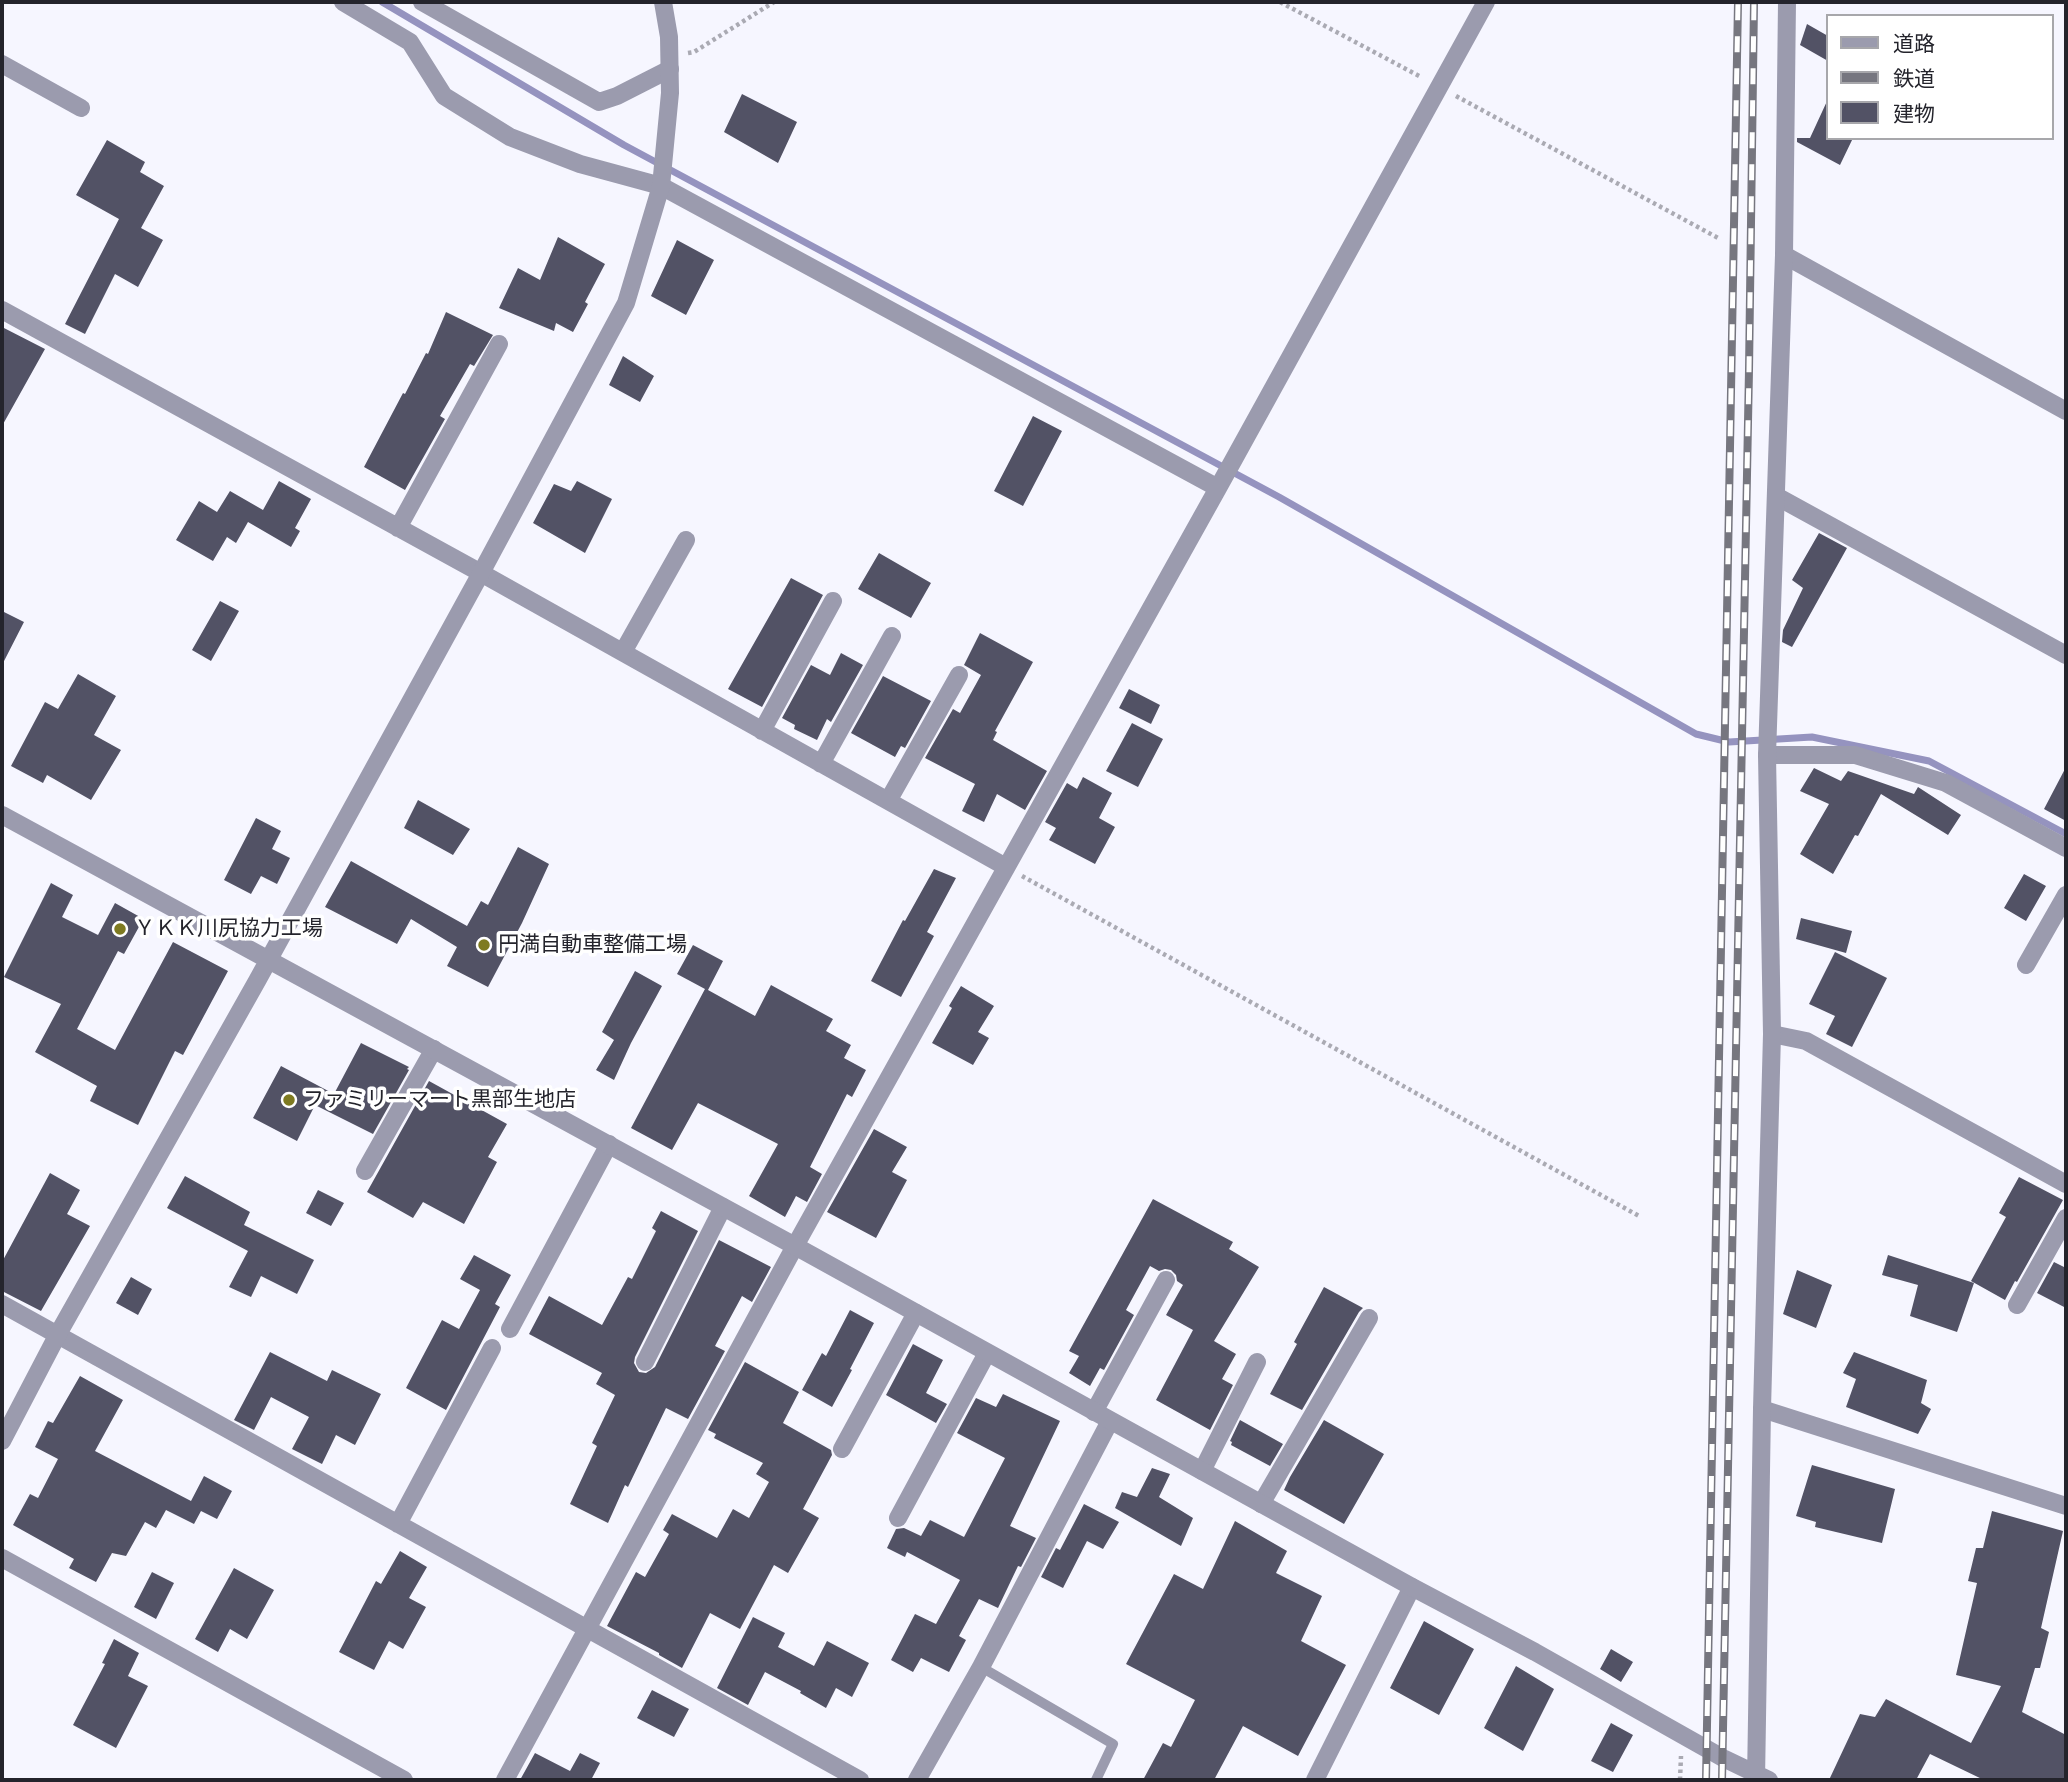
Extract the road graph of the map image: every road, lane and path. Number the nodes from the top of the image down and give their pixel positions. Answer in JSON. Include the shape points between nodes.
{"nodes":[{"id":1,"x":343,"y":2,"type":"edge"},
{"id":2,"x":422,"y":2,"type":"edge"},
{"id":3,"x":663,"y":2,"type":"edge"},
{"id":4,"x":774,"y":2,"type":"edge"},
{"id":5,"x":1280,"y":2,"type":"edge"},
{"id":6,"x":1486,"y":2,"type":"edge"},
{"id":7,"x":1787,"y":2,"type":"edge"},
{"id":8,"x":670,"y":62,"type":"junction"},
{"id":9,"x":2,"y":64,"type":"edge"},
{"id":10,"x":1438,"y":86,"type":"junction"},
{"id":11,"x":81,"y":108,"type":"dead end"},
{"id":12,"x":661,"y":186,"type":"junction"},
{"id":13,"x":1720,"y":239,"type":"dead end"},
{"id":14,"x":1783,"y":255,"type":"junction"},
{"id":15,"x":2,"y":310,"type":"edge"},
{"id":16,"x":499,"y":344,"type":"dead end"},
{"id":17,"x":2066,"y":411,"type":"edge"},
{"id":18,"x":1218,"y":488,"type":"junction"},
{"id":19,"x":1776,"y":496,"type":"junction"},
{"id":20,"x":398,"y":527,"type":"junction"},
{"id":21,"x":686,"y":540,"type":"dead end"},
{"id":22,"x":481,"y":573,"type":"junction"},
{"id":23,"x":833,"y":601,"type":"dead end"},
{"id":24,"x":892,"y":636,"type":"dead end"},
{"id":25,"x":623,"y":652,"type":"junction"},
{"id":26,"x":2066,"y":655,"type":"edge"},
{"id":27,"x":959,"y":675,"type":"dead end"},
{"id":28,"x":762,"y":731,"type":"junction"},
{"id":29,"x":1767,"y":755,"type":"junction"},
{"id":30,"x":821,"y":764,"type":"junction"},
{"id":31,"x":888,"y":801,"type":"junction"},
{"id":32,"x":2,"y":815,"type":"edge"},
{"id":33,"x":2066,"y":848,"type":"edge"},
{"id":34,"x":1006,"y":867,"type":"junction"},
{"id":35,"x":2066,"y":894,"type":"edge"},
{"id":36,"x":268,"y":959,"type":"junction"},
{"id":37,"x":2026,"y":965,"type":"dead end"},
{"id":38,"x":1772,"y":1034,"type":"junction"},
{"id":39,"x":434,"y":1049,"type":"junction"},
{"id":40,"x":609,"y":1144,"type":"junction"},
{"id":41,"x":365,"y":1171,"type":"dead end"},
{"id":42,"x":2066,"y":1184,"type":"edge"},
{"id":43,"x":723,"y":1207,"type":"junction"},
{"id":44,"x":1639,"y":1216,"type":"dead end"},
{"id":45,"x":2066,"y":1218,"type":"edge"},
{"id":46,"x":795,"y":1246,"type":"junction"},
{"id":47,"x":1166,"y":1280,"type":"dead end"},
{"id":48,"x":2,"y":1304,"type":"edge"},
{"id":49,"x":2017,"y":1305,"type":"dead end"},
{"id":50,"x":916,"y":1313,"type":"junction"},
{"id":51,"x":1369,"y":1318,"type":"dead end"},
{"id":52,"x":510,"y":1329,"type":"dead end"},
{"id":53,"x":58,"y":1334,"type":"junction"},
{"id":54,"x":492,"y":1348,"type":"dead end"},
{"id":55,"x":987,"y":1353,"type":"junction"},
{"id":56,"x":645,"y":1362,"type":"dead end"},
{"id":57,"x":1257,"y":1362,"type":"dead end"},
{"id":58,"x":1762,"y":1409,"type":"junction"},
{"id":59,"x":1094,"y":1412,"type":"junction"},
{"id":60,"x":1110,"y":1421,"type":"junction"},
{"id":61,"x":2,"y":1441,"type":"edge"},
{"id":62,"x":842,"y":1449,"type":"dead end"},
{"id":63,"x":1202,"y":1471,"type":"junction"},
{"id":64,"x":1261,"y":1504,"type":"junction"},
{"id":65,"x":2066,"y":1506,"type":"edge"},
{"id":66,"x":898,"y":1518,"type":"dead end"},
{"id":67,"x":398,"y":1524,"type":"junction"},
{"id":68,"x":2,"y":1558,"type":"edge"},
{"id":69,"x":1412,"y":1587,"type":"junction"},
{"id":70,"x":587,"y":1629,"type":"junction"},
{"id":71,"x":981,"y":1667,"type":"junction"},
{"id":72,"x":1760,"y":1778,"type":"edge"},
{"id":73,"x":404,"y":1780,"type":"edge"},
{"id":74,"x":505,"y":1780,"type":"edge"},
{"id":75,"x":860,"y":1780,"type":"edge"},
{"id":76,"x":918,"y":1780,"type":"edge"},
{"id":77,"x":1096,"y":1780,"type":"edge"},
{"id":78,"x":1315,"y":1780,"type":"edge"}],
"edges":[{"from":1,"to":12,"type":"street","via":[[410,41],[444,96],[510,136],[580,164]]},
{"from":2,"to":8,"type":"street","via":[[599,102],[617,96]]},
{"from":3,"to":8,"type":"street"},
{"from":4,"to":8,"type":"path"},
{"from":5,"to":10,"type":"path"},
{"from":6,"to":10,"type":"street"},
{"from":7,"to":14,"type":"street"},
{"from":8,"to":12,"type":"street"},
{"from":9,"to":11,"type":"street"},
{"from":10,"to":13,"type":"path"},
{"from":10,"to":18,"type":"street"},
{"from":12,"to":18,"type":"street"},
{"from":12,"to":22,"type":"street","via":[[626,303]]},
{"from":14,"to":17,"type":"street"},
{"from":14,"to":19,"type":"street"},
{"from":15,"to":20,"type":"street"},
{"from":16,"to":20,"type":"street"},
{"from":18,"to":34,"type":"street"},
{"from":19,"to":26,"type":"street"},
{"from":19,"to":29,"type":"street"},
{"from":20,"to":22,"type":"street"},
{"from":21,"to":25,"type":"street"},
{"from":22,"to":25,"type":"street"},
{"from":22,"to":36,"type":"street"},
{"from":23,"to":28,"type":"street"},
{"from":24,"to":30,"type":"street"},
{"from":25,"to":28,"type":"street"},
{"from":27,"to":31,"type":"street"},
{"from":28,"to":30,"type":"street"},
{"from":29,"to":33,"type":"street","via":[[1855,755],[1946,783]]},
{"from":29,"to":38,"type":"street"},
{"from":30,"to":31,"type":"street"},
{"from":31,"to":34,"type":"street"},
{"from":32,"to":36,"type":"street"},
{"from":34,"to":44,"type":"path"},
{"from":34,"to":46,"type":"street"},
{"from":35,"to":37,"type":"street"},
{"from":36,"to":39,"type":"street"},
{"from":36,"to":53,"type":"street"},
{"from":38,"to":42,"type":"street","via":[[1807,1041]]},
{"from":38,"to":58,"type":"street"},
{"from":39,"to":40,"type":"street"},
{"from":39,"to":41,"type":"street"},
{"from":40,"to":43,"type":"street"},
{"from":40,"to":52,"type":"street"},
{"from":43,"to":46,"type":"street"},
{"from":43,"to":56,"type":"street"},
{"from":45,"to":49,"type":"street"},
{"from":46,"to":50,"type":"street"},
{"from":46,"to":70,"type":"street"},
{"from":47,"to":59,"type":"street"},
{"from":48,"to":53,"type":"street"},
{"from":50,"to":55,"type":"street"},
{"from":50,"to":62,"type":"street"},
{"from":51,"to":64,"type":"street"},
{"from":53,"to":61,"type":"street"},
{"from":53,"to":67,"type":"street"},
{"from":54,"to":67,"type":"street"},
{"from":55,"to":59,"type":"street"},
{"from":55,"to":66,"type":"street"},
{"from":57,"to":63,"type":"street"},
{"from":58,"to":65,"type":"street"},
{"from":58,"to":72,"type":"street"},
{"from":59,"to":60,"type":"street"},
{"from":60,"to":63,"type":"street"},
{"from":60,"to":71,"type":"street"},
{"from":63,"to":64,"type":"street"},
{"from":64,"to":69,"type":"street"},
{"from":67,"to":70,"type":"street"},
{"from":68,"to":73,"type":"street"},
{"from":69,"to":72,"type":"street"},
{"from":69,"to":78,"type":"street"},
{"from":70,"to":74,"type":"street"},
{"from":70,"to":75,"type":"street"},
{"from":71,"to":76,"type":"street"},
{"from":71,"to":77,"type":"lane","via":[[1112,1744]]}]}
